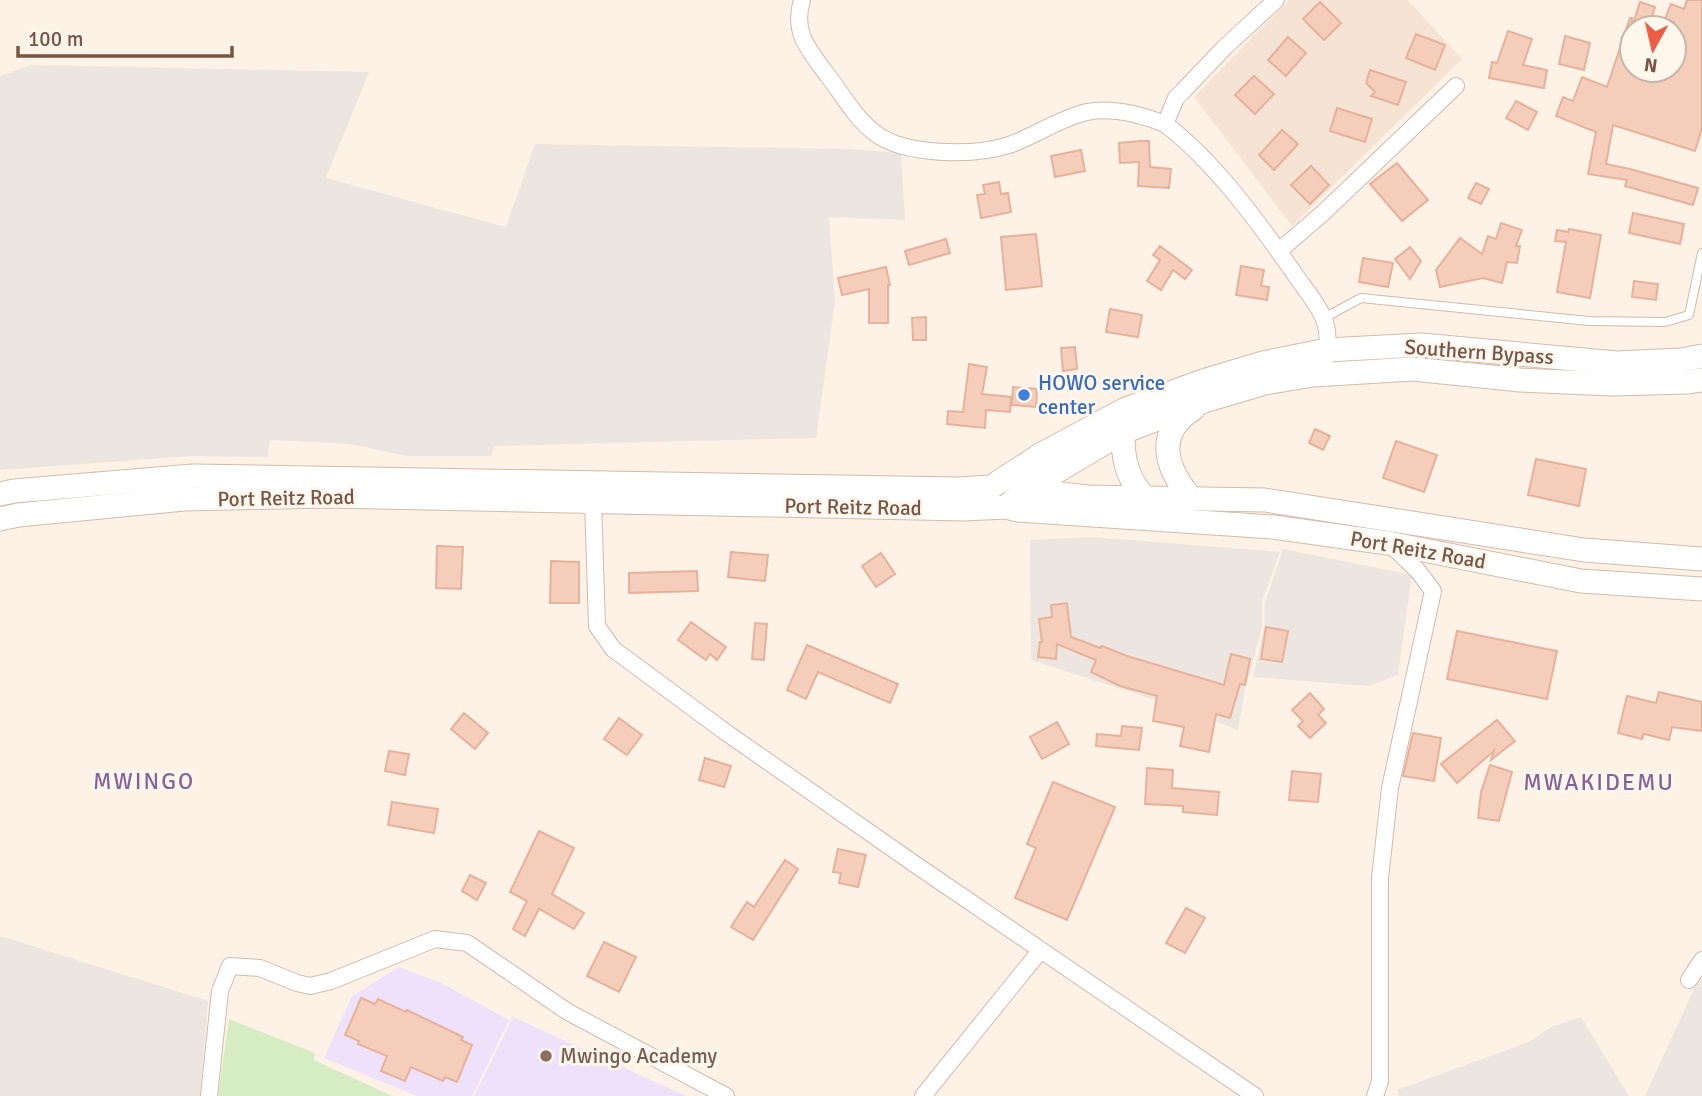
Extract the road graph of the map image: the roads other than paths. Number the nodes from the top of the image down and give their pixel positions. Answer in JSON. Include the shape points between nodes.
{"nodes":[{"id":1,"x":802,"y":0,"type":"edge"},
{"id":2,"x":1276,"y":0,"type":"edge"},
{"id":3,"x":1457,"y":86,"type":"dead end"},
{"id":4,"x":1165,"y":124,"type":"junction"},
{"id":5,"x":1279,"y":251,"type":"junction"},
{"id":6,"x":1702,"y":253,"type":"edge"},
{"id":7,"x":1324,"y":318,"type":"junction"},
{"id":8,"x":1327,"y":350,"type":"junction"},
{"id":9,"x":1702,"y":356,"type":"edge"},
{"id":10,"x":1313,"y":375,"type":"junction"},
{"id":11,"x":1702,"y":380,"type":"edge"},
{"id":12,"x":1204,"y":401,"type":"junction"},
{"id":13,"x":1126,"y":409,"type":"junction"},
{"id":14,"x":1123,"y":432,"type":"junction"},
{"id":15,"x":991,"y":487,"type":"junction"},
{"id":16,"x":1025,"y":490,"type":"junction"},
{"id":17,"x":0,"y":494,"type":"edge"},
{"id":18,"x":1144,"y":497,"type":"junction"},
{"id":19,"x":1191,"y":498,"type":"junction"},
{"id":20,"x":593,"y":500,"type":"junction"},
{"id":21,"x":1006,"y":507,"type":"junction"},
{"id":22,"x":0,"y":519,"type":"edge"},
{"id":23,"x":1388,"y":543,"type":"junction"},
{"id":24,"x":1702,"y":559,"type":"edge"},
{"id":25,"x":1702,"y":589,"type":"edge"},
{"id":26,"x":1040,"y":951,"type":"junction"},
{"id":27,"x":1702,"y":960,"type":"edge"},
{"id":28,"x":1689,"y":980,"type":"dead end"},
{"id":29,"x":209,"y":1096,"type":"edge"},
{"id":30,"x":726,"y":1096,"type":"edge"},
{"id":31,"x":923,"y":1096,"type":"edge"},
{"id":32,"x":1255,"y":1096,"type":"edge"},
{"id":33,"x":1375,"y":1096,"type":"edge"}],
"edges":[{"from":1,"to":4,"type":"street","via":[[798,27],[818,62],[858,117],[877,136],[894,143],[930,151],[975,151],[1006,146],[1088,112],[1130,114]]},
{"from":2,"to":4,"type":"street","via":[[1176,98]]},
{"from":3,"to":5,"type":"street"},
{"from":4,"to":5,"type":"street","via":[[1213,168]]},
{"from":5,"to":7,"type":"street"},
{"from":6,"to":7,"type":"lane","via":[[1689,315],[1665,321],[1589,321],[1361,298]]},
{"from":7,"to":8,"type":"street"},
{"from":8,"to":9,"type":"main road","name":"Southern Bypass","via":[[1420,345],[1617,363]]},
{"from":8,"to":10,"type":"street"},
{"from":8,"to":13,"type":"main road","name":"Southern Bypass","via":[[1251,366]]},
{"from":10,"to":11,"type":"main road","name":"Southern Bypass","via":[[1413,369],[1612,384]]},
{"from":10,"to":12,"type":"main road","name":"Southern Bypass"},
{"from":12,"to":14,"type":"main road","name":"Southern Bypass"},
{"from":12,"to":19,"type":"main road","via":[[1181,416],[1168,441],[1169,463]]},
{"from":13,"to":14,"type":"main road"},
{"from":13,"to":15,"type":"main road","name":"Southern Bypass"},
{"from":14,"to":16,"type":"main road","name":"Southern Bypass"},
{"from":14,"to":18,"type":"main road","via":[[1132,482]]},
{"from":15,"to":16,"type":"street","name":"Port Reitz Road"},
{"from":15,"to":17,"type":"main road","via":[[192,476]]},
{"from":16,"to":18,"type":"main road","name":"Port Reitz Road"},
{"from":16,"to":21,"type":"main road","name":"Southern Bypass"},
{"from":18,"to":19,"type":"main road","name":"Port Reitz Road"},
{"from":19,"to":24,"type":"main road","name":"Port Reitz Road","via":[[1265,500],[1584,550]]},
{"from":20,"to":21,"type":"main road","name":"Port Reitz Road"},
{"from":20,"to":22,"type":"main road","name":"Port Reitz Road","via":[[184,499]]},
{"from":20,"to":26,"type":"street","via":[[597,626],[613,649]]},
{"from":21,"to":23,"type":"main road","name":"Port Reitz Road","via":[[1273,527]]},
{"from":23,"to":25,"type":"main road","name":"Port Reitz Road","via":[[1581,581]]},
{"from":23,"to":33,"type":"street","via":[[1433,590],[1390,788],[1382,847],[1380,1081]]},
{"from":26,"to":31,"type":"street"},
{"from":26,"to":32,"type":"street"},
{"from":27,"to":28,"type":"street"},
{"from":29,"to":30,"type":"street","via":[[220,991],[230,966],[260,968],[310,986],[435,939],[467,943],[568,1012]]}]}
